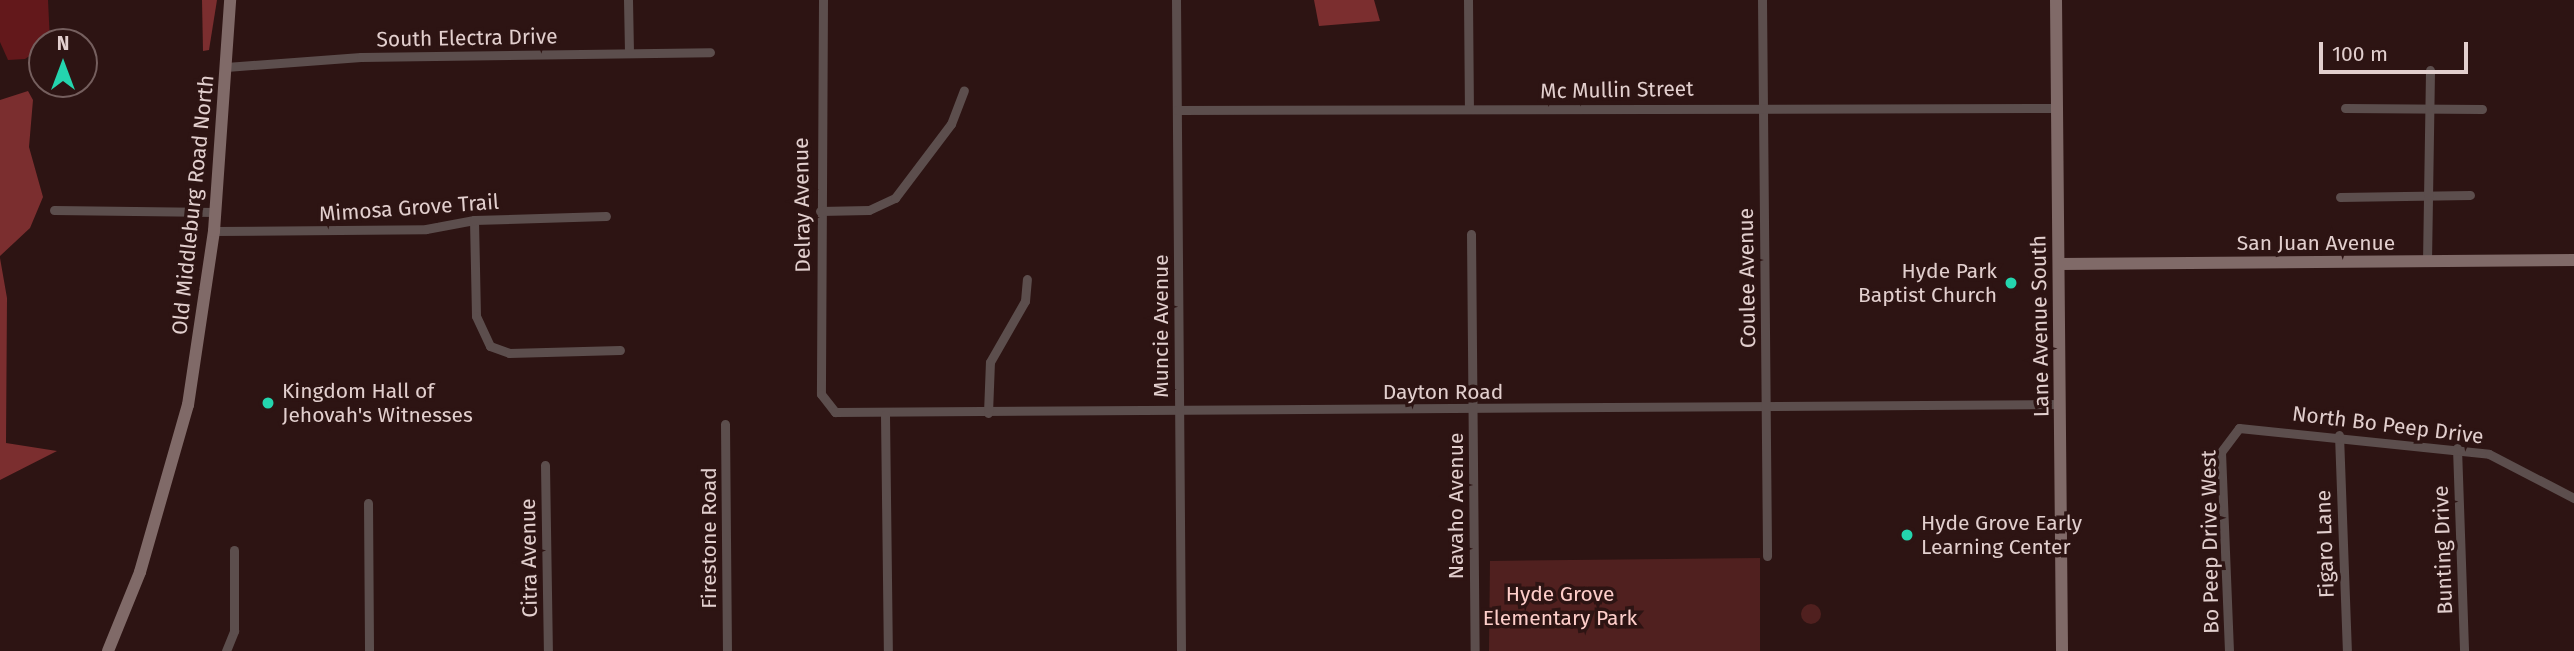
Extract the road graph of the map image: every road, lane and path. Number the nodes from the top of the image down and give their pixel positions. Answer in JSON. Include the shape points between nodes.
{"nodes":[{"id":1,"x":230,"y":0,"type":"edge"},
{"id":2,"x":628,"y":0,"type":"edge"},
{"id":3,"x":823,"y":0,"type":"edge"},
{"id":4,"x":1176,"y":0,"type":"edge"},
{"id":5,"x":1468,"y":0,"type":"edge"},
{"id":6,"x":1762,"y":0,"type":"edge"},
{"id":7,"x":2056,"y":0,"type":"edge"},
{"id":8,"x":710,"y":52,"type":"dead end"},
{"id":9,"x":629,"y":53,"type":"junction"},
{"id":10,"x":226,"y":67,"type":"junction"},
{"id":11,"x":2430,"y":70,"type":"dead end"},
{"id":12,"x":964,"y":90,"type":"dead end"},
{"id":13,"x":1763,"y":106,"type":"junction"},
{"id":14,"x":2057,"y":108,"type":"junction"},
{"id":15,"x":2346,"y":108,"type":"dead end"},
{"id":16,"x":2429,"y":109,"type":"junction"},
{"id":17,"x":2482,"y":109,"type":"dead end"},
{"id":18,"x":1177,"y":110,"type":"junction"},
{"id":19,"x":1469,"y":110,"type":"junction"},
{"id":20,"x":2429,"y":195,"type":"junction"},
{"id":21,"x":2470,"y":195,"type":"dead end"},
{"id":22,"x":2340,"y":197,"type":"dead end"},
{"id":23,"x":54,"y":210,"type":"dead end"},
{"id":24,"x":820,"y":211,"type":"junction"},
{"id":25,"x":215,"y":212,"type":"junction"},
{"id":26,"x":606,"y":216,"type":"dead end"},
{"id":27,"x":474,"y":220,"type":"junction"},
{"id":28,"x":214,"y":231,"type":"junction"},
{"id":29,"x":1471,"y":234,"type":"dead end"},
{"id":30,"x":2574,"y":260,"type":"edge"},
{"id":31,"x":2427,"y":262,"type":"junction"},
{"id":32,"x":2059,"y":264,"type":"junction"},
{"id":33,"x":1027,"y":279,"type":"dead end"},
{"id":34,"x":620,"y":350,"type":"dead end"},
{"id":35,"x":2060,"y":404,"type":"junction"},
{"id":36,"x":1766,"y":406,"type":"junction"},
{"id":37,"x":829,"y":407,"type":"joint"},
{"id":38,"x":1473,"y":410,"type":"junction"},
{"id":39,"x":1179,"y":412,"type":"junction"},
{"id":40,"x":988,"y":413,"type":"junction"},
{"id":41,"x":885,"y":415,"type":"junction"},
{"id":42,"x":725,"y":424,"type":"dead end"},
{"id":43,"x":2230,"y":434,"type":"joint"},
{"id":44,"x":2339,"y":435,"type":"junction"},
{"id":45,"x":2457,"y":448,"type":"junction"},
{"id":46,"x":545,"y":465,"type":"dead end"},
{"id":47,"x":2574,"y":498,"type":"edge"},
{"id":48,"x":368,"y":503,"type":"dead end"},
{"id":49,"x":234,"y":550,"type":"dead end"},
{"id":50,"x":1767,"y":556,"type":"dead end"},
{"id":51,"x":108,"y":651,"type":"edge"},
{"id":52,"x":226,"y":651,"type":"edge"},
{"id":53,"x":369,"y":651,"type":"edge"},
{"id":54,"x":548,"y":651,"type":"edge"},
{"id":55,"x":727,"y":651,"type":"edge"},
{"id":56,"x":888,"y":651,"type":"edge"},
{"id":57,"x":1181,"y":651,"type":"edge"},
{"id":58,"x":1475,"y":651,"type":"edge"},
{"id":59,"x":2062,"y":651,"type":"edge"},
{"id":60,"x":2229,"y":651,"type":"edge"},
{"id":61,"x":2347,"y":651,"type":"edge"},
{"id":62,"x":2464,"y":651,"type":"edge"}],
"edges":[{"from":1,"to":10,"type":"main road","name":"Old Middleburg Road North"},
{"from":2,"to":9,"type":"street"},
{"from":3,"to":24,"type":"street","name":"Delray Avenue"},
{"from":4,"to":18,"type":"street","name":"Muncie Avenue"},
{"from":5,"to":19,"type":"street"},
{"from":6,"to":13,"type":"street","name":"Coulee Avenue"},
{"from":7,"to":14,"type":"main road","name":"Lane Avenue South"},
{"from":8,"to":9,"type":"street","name":"South Electra Drive"},
{"from":9,"to":10,"type":"street","name":"South Electra Drive","via":[[361,57]]},
{"from":10,"to":25,"type":"main road","name":"Old Middleburg Road North"},
{"from":11,"to":16,"type":"street"},
{"from":12,"to":24,"type":"street","via":[[951,124],[895,198],[869,210]]},
{"from":13,"to":14,"type":"street","name":"Mc Mullin Street"},
{"from":13,"to":19,"type":"street","name":"Mc Mullin Street"},
{"from":13,"to":36,"type":"street","name":"Coulee Avenue"},
{"from":14,"to":32,"type":"main road","name":"Lane Avenue South"},
{"from":15,"to":16,"type":"street"},
{"from":16,"to":17,"type":"street"},
{"from":16,"to":20,"type":"street"},
{"from":18,"to":19,"type":"street","name":"Mc Mullin Street"},
{"from":18,"to":39,"type":"street","name":"Muncie Avenue"},
{"from":20,"to":21,"type":"street"},
{"from":20,"to":22,"type":"street"},
{"from":20,"to":31,"type":"street"},
{"from":23,"to":25,"type":"street"},
{"from":24,"to":37,"type":"street","name":"Delray Avenue","via":[[821,394]]},
{"from":25,"to":28,"type":"main road","name":"Old Middleburg Road North"},
{"from":26,"to":27,"type":"street","name":"Mimosa Grove Trail"},
{"from":27,"to":28,"type":"street","name":"Mimosa Grove Trail","via":[[426,229]]},
{"from":27,"to":34,"type":"street","via":[[476,317],[490,346],[509,353]]},
{"from":28,"to":51,"type":"main road","name":"Old Middleburg Road North","via":[[177,449]]},
{"from":29,"to":38,"type":"street","name":"Navaho Avenue"},
{"from":30,"to":31,"type":"main road","name":"San Juan Avenue"},
{"from":31,"to":32,"type":"main road","name":"San Juan Avenue"},
{"from":32,"to":35,"type":"main road","name":"Lane Avenue South"},
{"from":33,"to":40,"type":"street","via":[[1025,301],[990,362]]},
{"from":35,"to":36,"type":"street","name":"Dayton Road"},
{"from":35,"to":59,"type":"main road","name":"Lane Avenue South"},
{"from":36,"to":38,"type":"street","name":"Dayton Road"},
{"from":36,"to":50,"type":"street","name":"Coulee Avenue"},
{"from":37,"to":41,"type":"street","name":"Dayton Road"},
{"from":38,"to":39,"type":"street","name":"Dayton Road"},
{"from":38,"to":58,"type":"street","name":"Navaho Avenue"},
{"from":39,"to":40,"type":"street","name":"Dayton Road"},
{"from":39,"to":57,"type":"street","name":"Muncie Avenue"},
{"from":40,"to":41,"type":"street","name":"Dayton Road"},
{"from":41,"to":56,"type":"street"},
{"from":42,"to":55,"type":"street","name":"Firestone Road"},
{"from":43,"to":44,"type":"street","name":"North Bo Peep Drive","via":[[2251,426]]},
{"from":43,"to":60,"type":"street","name":"Bo Peep Drive West","via":[[2221,452]]},
{"from":44,"to":45,"type":"street","name":"North Bo Peep Drive"},
{"from":44,"to":61,"type":"street","name":"Figaro Lane"},
{"from":45,"to":47,"type":"street","name":"North Bo Peep Drive","via":[[2511,463]]},
{"from":45,"to":62,"type":"street","name":"Bunting Drive"},
{"from":46,"to":54,"type":"street","name":"Citra Avenue"},
{"from":48,"to":53,"type":"street"},
{"from":49,"to":52,"type":"street","via":[[234,631]]}]}
